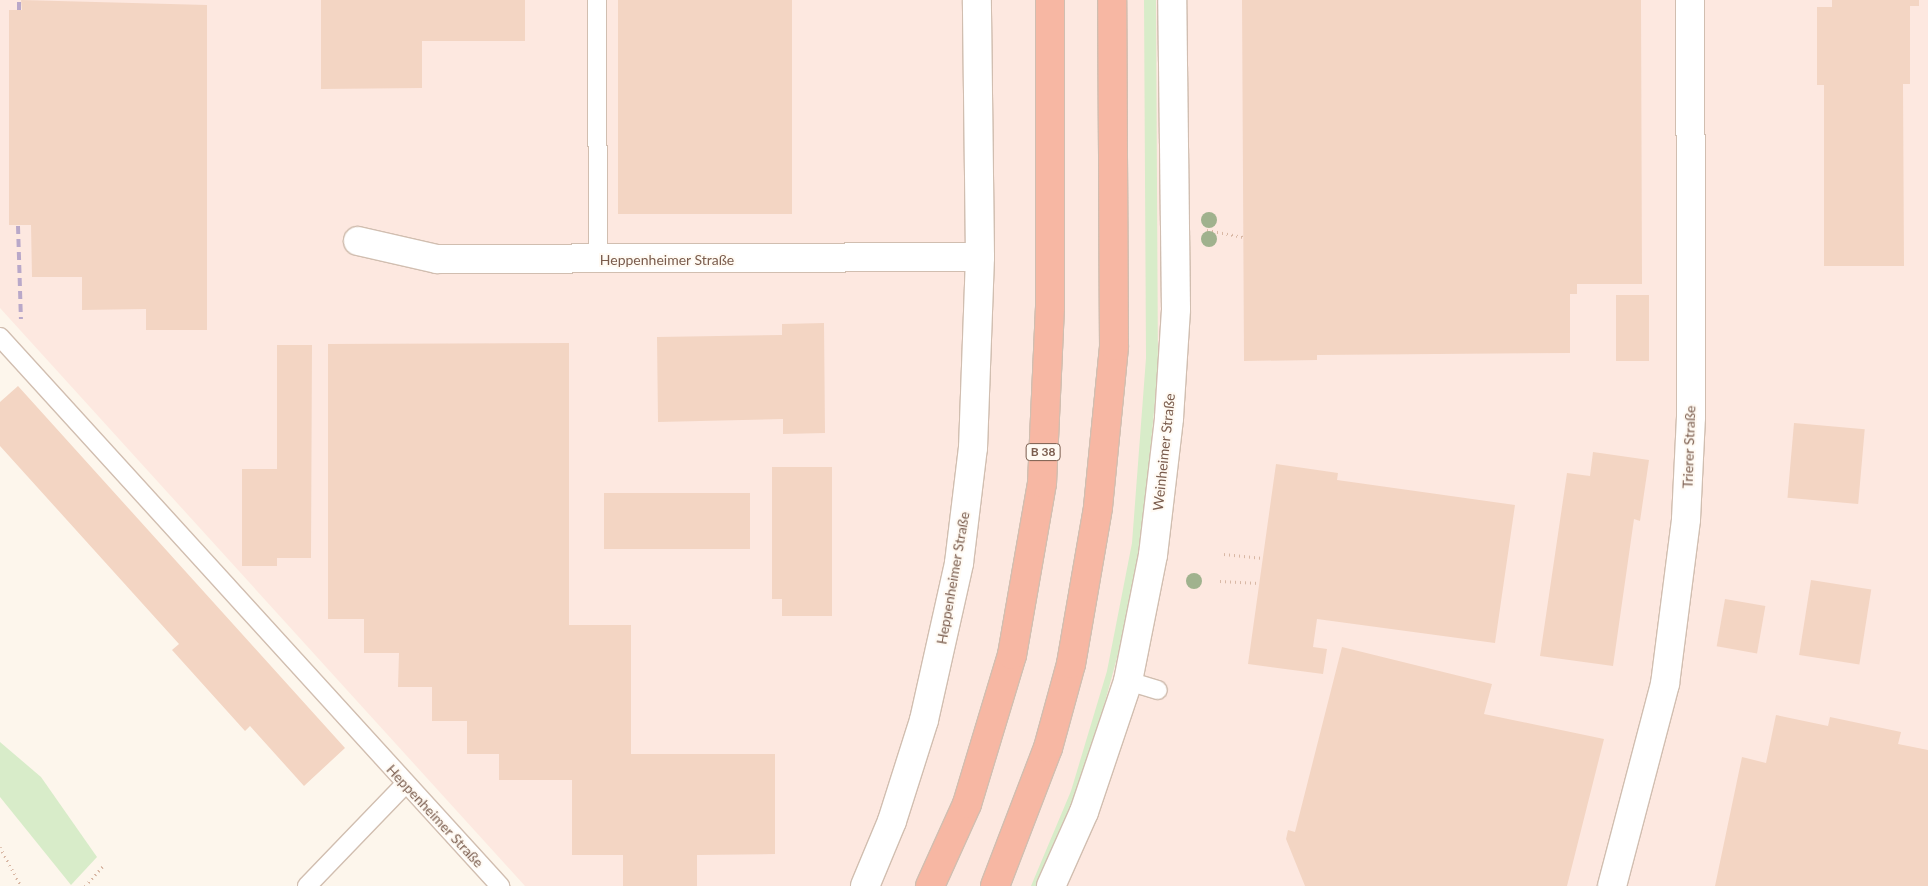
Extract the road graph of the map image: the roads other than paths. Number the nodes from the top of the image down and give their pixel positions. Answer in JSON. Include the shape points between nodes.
{"nodes":[{"id":1,"x":598,"y":0,"type":"edge"},
{"id":2,"x":978,"y":0,"type":"edge"},
{"id":3,"x":1050,"y":0,"type":"edge"},
{"id":4,"x":1112,"y":0,"type":"edge"},
{"id":5,"x":1172,"y":0,"type":"edge"},
{"id":6,"x":1690,"y":0,"type":"edge"},
{"id":7,"x":358,"y":241,"type":"dead end"},
{"id":8,"x":980,"y":258,"type":"junction"},
{"id":9,"x":598,"y":260,"type":"junction"},
{"id":10,"x":0,"y":337,"type":"edge"},
{"id":11,"x":1128,"y":681,"type":"junction"},
{"id":12,"x":1158,"y":690,"type":"dead end"},
{"id":13,"x":405,"y":784,"type":"junction"},
{"id":14,"x":307,"y":886,"type":"edge"},
{"id":15,"x":500,"y":886,"type":"edge"},
{"id":16,"x":865,"y":886,"type":"edge"},
{"id":17,"x":930,"y":886,"type":"edge"},
{"id":18,"x":995,"y":886,"type":"edge"},
{"id":19,"x":1051,"y":886,"type":"edge"},
{"id":20,"x":1612,"y":886,"type":"edge"}],
"edges":[{"from":1,"to":9,"type":"lane"},
{"from":2,"to":8,"type":"street","name":"Heppenheimer Straße"},
{"from":3,"to":17,"type":"highway","number":"B 38","via":[[1050,308],[1042,483],[1012,655],[967,804]]},
{"from":4,"to":18,"type":"highway","via":[[1114,346],[1098,507],[1071,664],[1048,748]]},
{"from":5,"to":11,"type":"street","name":"Weinheimer Straße","via":[[1176,309],[1169,418],[1153,555]]},
{"from":6,"to":20,"type":"street","name":"Trierer Straße","via":[[1691,417],[1686,519],[1665,684]]},
{"from":7,"to":9,"type":"street","name":"Heppenheimer Straße","via":[[437,260]]},
{"from":8,"to":9,"type":"street","name":"Heppenheimer Straße"},
{"from":8,"to":16,"type":"street","name":"Heppenheimer Straße","via":[[973,448],[959,563],[924,720],[892,821]]},
{"from":10,"to":13,"type":"lane","name":"Heppenheimer Straße"},
{"from":11,"to":12,"type":"lane"},
{"from":11,"to":19,"type":"street","name":"Weinheimer Straße","via":[[1084,812]]},
{"from":13,"to":14,"type":"lane"},
{"from":13,"to":15,"type":"lane","name":"Heppenheimer Straße"}]}
